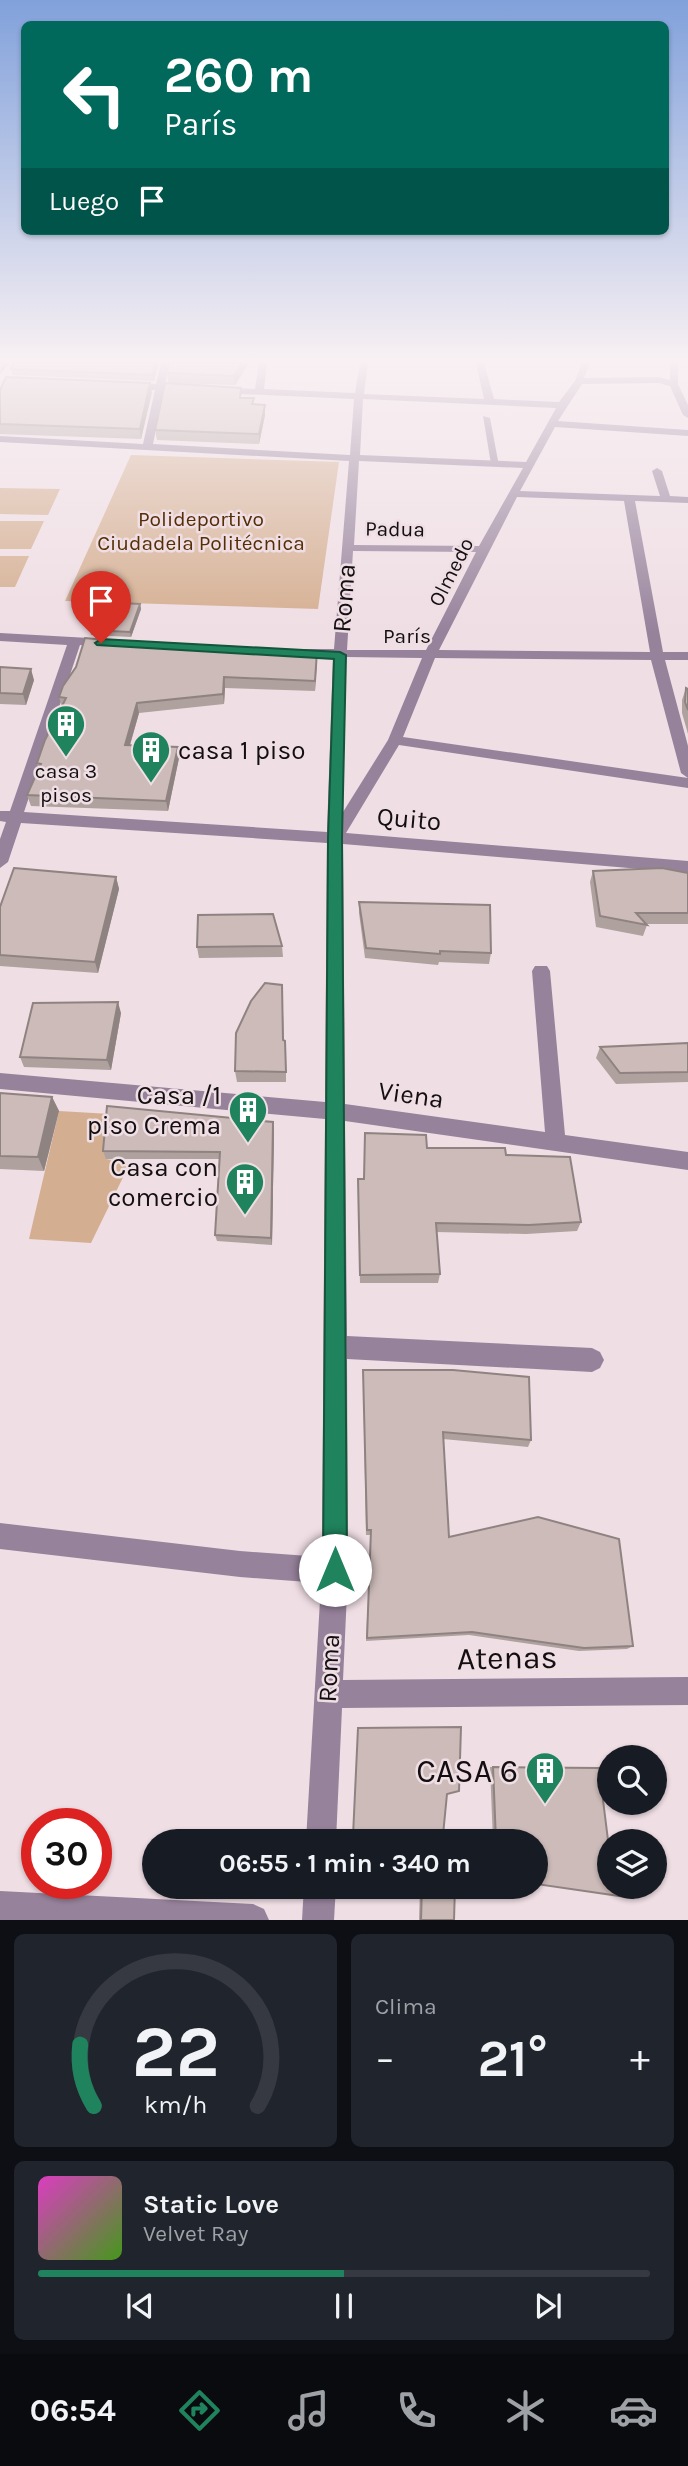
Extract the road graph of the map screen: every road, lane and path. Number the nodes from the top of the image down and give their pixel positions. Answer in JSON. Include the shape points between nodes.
{"nodes":[{"id":1,"x":242,"y":453,"type":"edge"},
{"id":2,"x":354,"y":453,"type":"edge"},
{"id":3,"x":494,"y":453,"type":"edge"},
{"id":4,"x":538,"y":453,"type":"edge"},
{"id":5,"x":354,"y":458,"type":"junction"},
{"id":6,"x":496,"y":464,"type":"junction"},
{"id":7,"x":531,"y":465,"type":"junction"},
{"id":8,"x":657,"y":471,"type":"dead end"},
{"id":9,"x":515,"y":494,"type":"junction"},
{"id":10,"x":629,"y":498,"type":"junction"},
{"id":11,"x":666,"y":499,"type":"junction"},
{"id":12,"x":688,"y":500,"type":"edge"},
{"id":13,"x":348,"y":548,"type":"junction"},
{"id":14,"x":483,"y":549,"type":"junction"},
{"id":15,"x":0,"y":637,"type":"edge"},
{"id":16,"x":75,"y":641,"type":"junction"},
{"id":17,"x":256,"y":651,"type":"edge"},
{"id":18,"x":284,"y":652,"type":"edge"},
{"id":19,"x":340,"y":655,"type":"junction"},
{"id":20,"x":430,"y":655,"type":"junction"},
{"id":21,"x":657,"y":656,"type":"junction"},
{"id":22,"x":688,"y":656,"type":"edge"},
{"id":23,"x":395,"y":740,"type":"junction"},
{"id":24,"x":688,"y":773,"type":"edge"},
{"id":25,"x":688,"y":783,"type":"edge"},
{"id":26,"x":7,"y":817,"type":"edge"},
{"id":27,"x":335,"y":838,"type":"junction"},
{"id":28,"x":0,"y":862,"type":"edge"},
{"id":29,"x":688,"y":867,"type":"edge"},
{"id":30,"x":541,"y":971,"type":"dead end"},
{"id":31,"x":0,"y":1081,"type":"edge"},
{"id":32,"x":336,"y":1111,"type":"junction"},
{"id":33,"x":556,"y":1142,"type":"junction"},
{"id":34,"x":688,"y":1161,"type":"edge"},
{"id":35,"x":336,"y":1347,"type":"junction"},
{"id":36,"x":592,"y":1360,"type":"dead end"},
{"id":37,"x":0,"y":1536,"type":"edge"},
{"id":38,"x":335,"y":1570,"type":"junction"},
{"id":39,"x":688,"y":1691,"type":"edge"},
{"id":40,"x":327,"y":1694,"type":"junction"},
{"id":41,"x":321,"y":1829,"type":"edge"},
{"id":42,"x":319,"y":1899,"type":"edge"},
{"id":43,"x":0,"y":1907,"type":"edge"},
{"id":44,"x":253,"y":1920,"type":"edge"},
{"id":45,"x":318,"y":1920,"type":"edge"}],
"edges":[{"from":1,"to":5,"type":"street"},
{"from":2,"to":5,"type":"street","name":"Roma"},
{"from":3,"to":6,"type":"lane"},
{"from":4,"to":7,"type":"street","name":"Olmedo"},
{"from":5,"to":6,"type":"street"},
{"from":5,"to":13,"type":"street","name":"Roma"},
{"from":6,"to":7,"type":"street"},
{"from":7,"to":9,"type":"street","name":"Olmedo"},
{"from":8,"to":11,"type":"street"},
{"from":9,"to":10,"type":"street"},
{"from":9,"to":14,"type":"street","name":"Olmedo"},
{"from":10,"to":11,"type":"street"},
{"from":10,"to":21,"type":"street"},
{"from":11,"to":12,"type":"street"},
{"from":13,"to":14,"type":"street","name":"Padua"},
{"from":13,"to":19,"type":"street","name":"Roma"},
{"from":14,"to":20,"type":"street","name":"Olmedo"},
{"from":15,"to":16,"type":"street"},
{"from":16,"to":17,"type":"street"},
{"from":16,"to":26,"type":"street"},
{"from":18,"to":19,"type":"street","name":"París"},
{"from":19,"to":20,"type":"street","name":"París"},
{"from":19,"to":27,"type":"street","name":"Roma"},
{"from":20,"to":21,"type":"street","name":"París"},
{"from":20,"to":23,"type":"street","name":"Olmedo"},
{"from":21,"to":22,"type":"street","name":"París"},
{"from":21,"to":24,"type":"street"},
{"from":23,"to":25,"type":"street"},
{"from":23,"to":27,"type":"street","name":"Olmedo"},
{"from":26,"to":27,"type":"street","name":"Quito"},
{"from":26,"to":28,"type":"street"},
{"from":27,"to":29,"type":"street","name":"Quito"},
{"from":27,"to":32,"type":"street","name":"Roma"},
{"from":30,"to":33,"type":"street"},
{"from":31,"to":32,"type":"street","name":"Viena"},
{"from":32,"to":33,"type":"street","name":"Viena"},
{"from":32,"to":35,"type":"street","name":"Roma"},
{"from":33,"to":34,"type":"street","name":"Viena"},
{"from":35,"to":36,"type":"street"},
{"from":35,"to":38,"type":"street","name":"Roma"},
{"from":37,"to":38,"type":"street","via":[[240,1564]]},
{"from":38,"to":40,"type":"street","name":"Roma"},
{"from":39,"to":40,"type":"street","name":"Atenas"},
{"from":40,"to":41,"type":"street","name":"Roma"},
{"from":42,"to":45,"type":"street"},
{"from":43,"to":44,"type":"street"}]}
